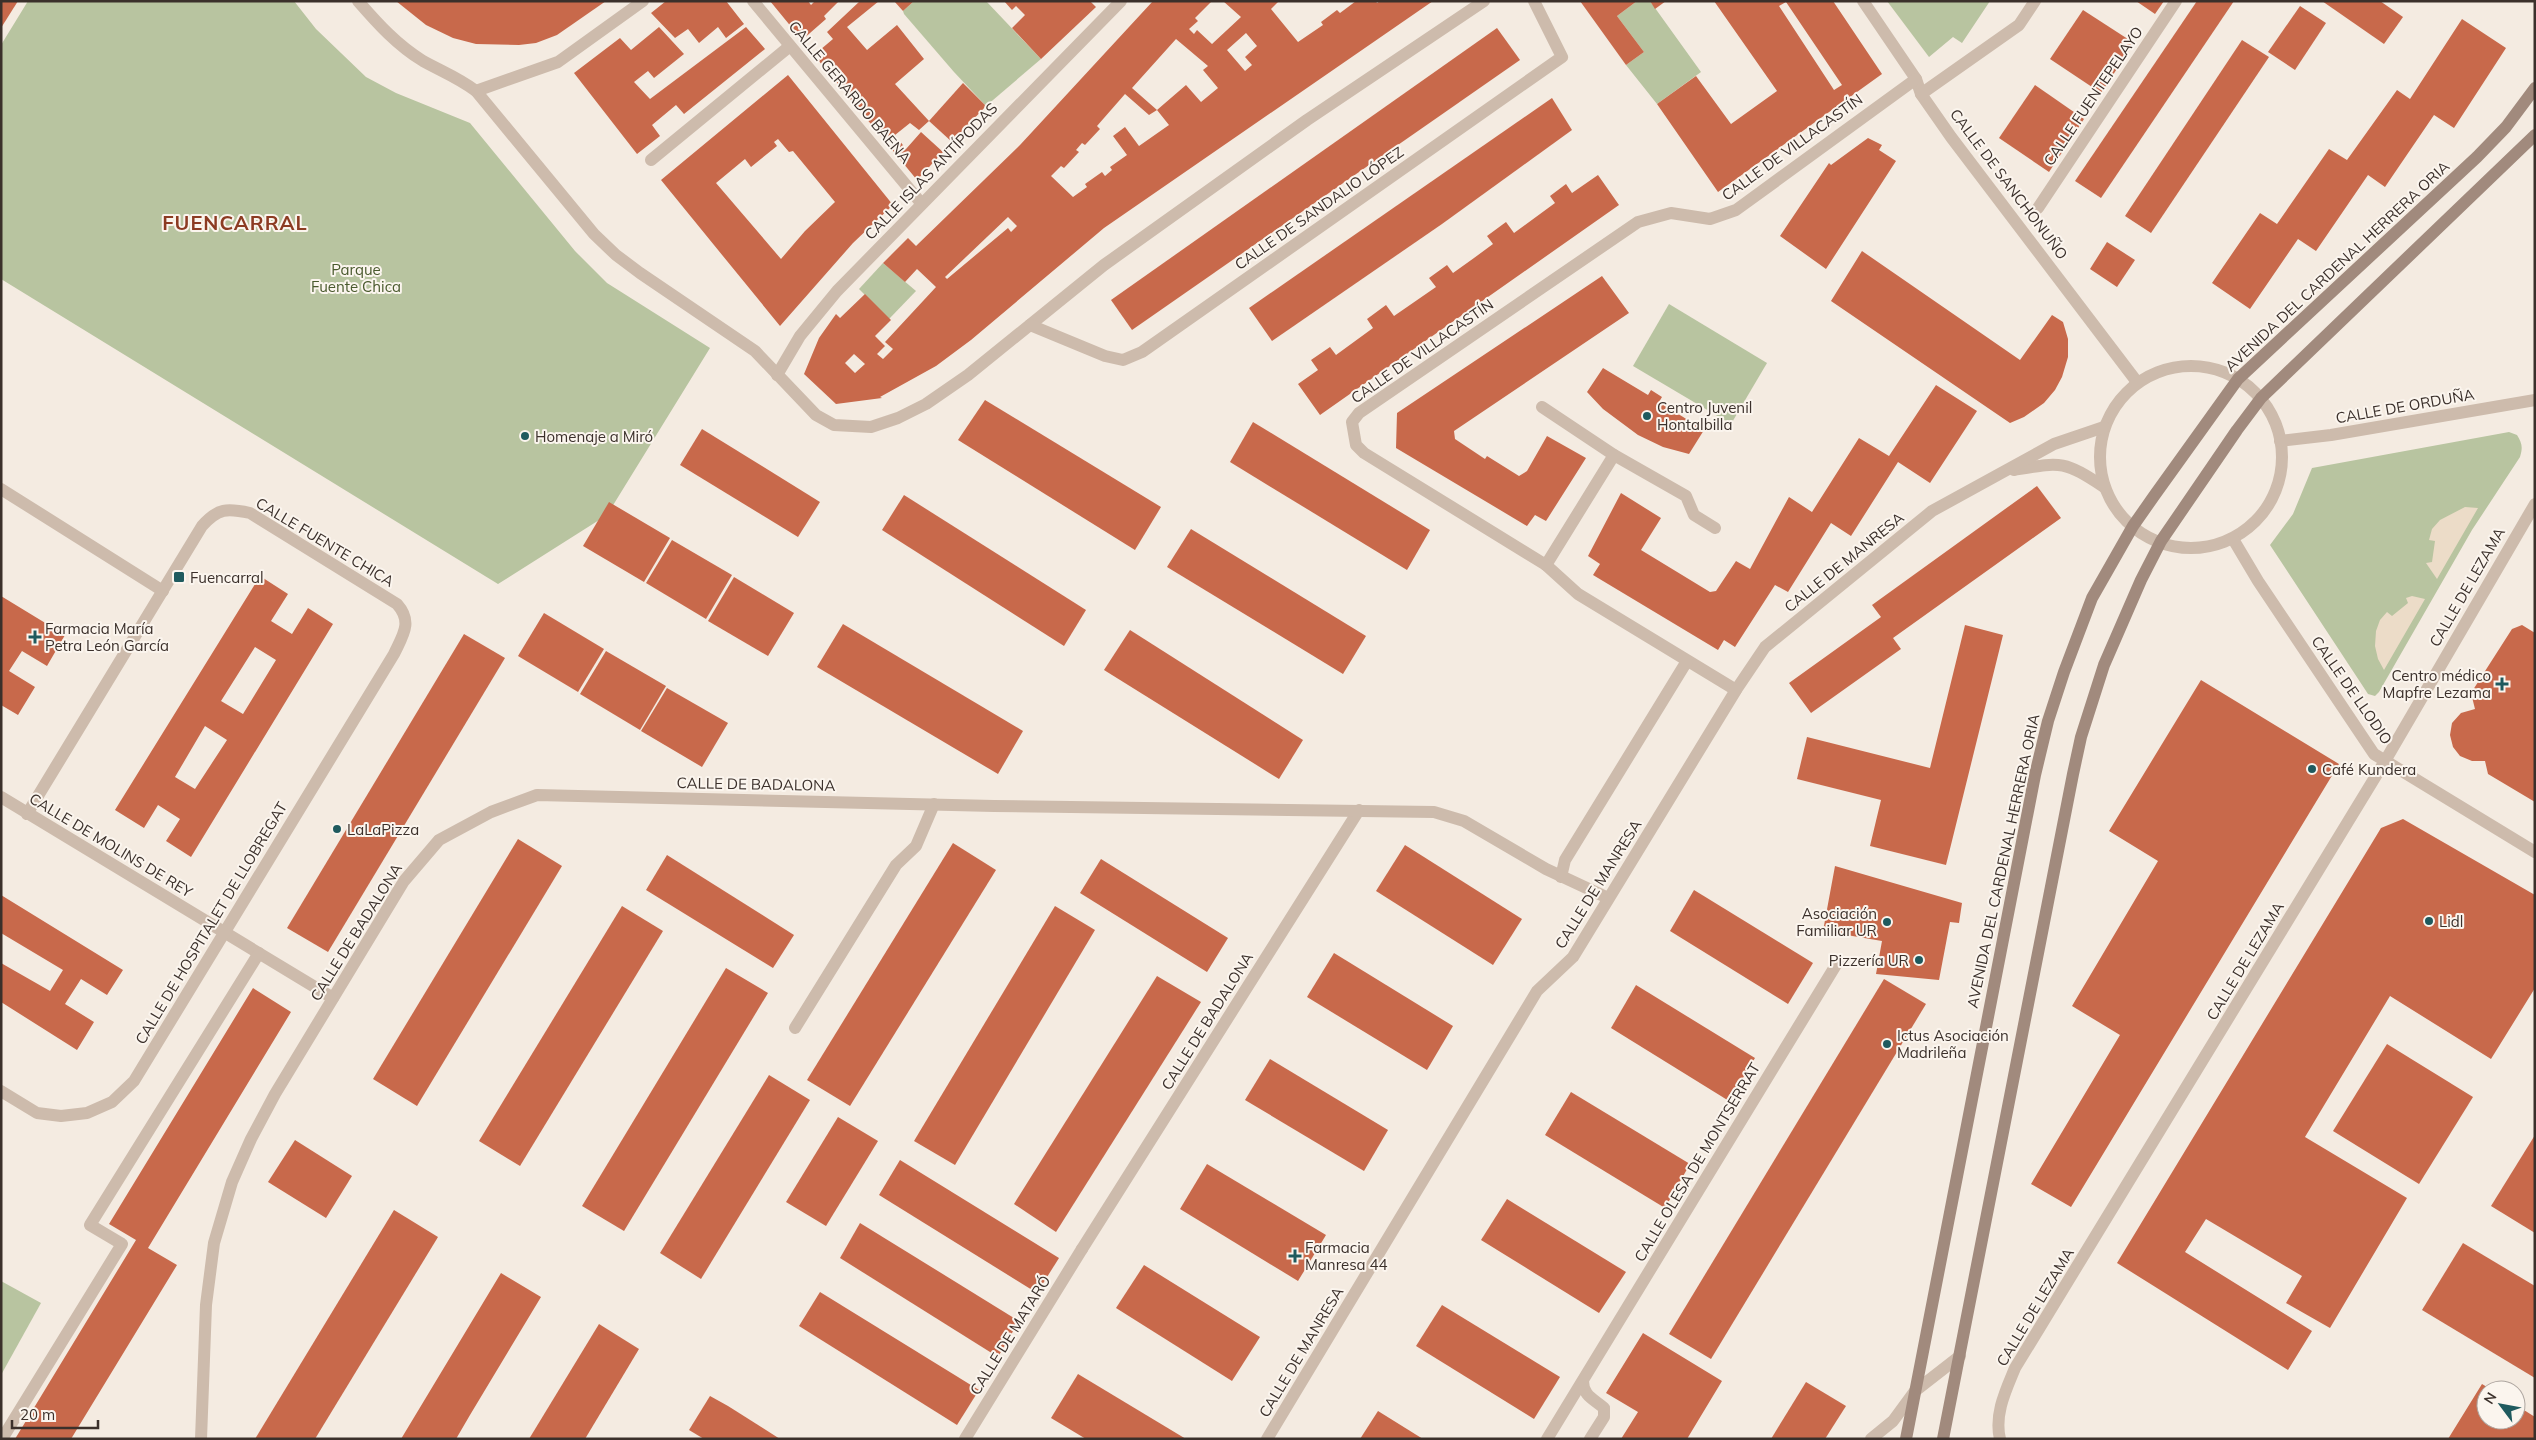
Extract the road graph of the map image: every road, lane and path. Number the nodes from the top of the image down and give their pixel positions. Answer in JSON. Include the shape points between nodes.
{"nodes":[{"id":1,"x":358,"y":1,"type":"edge"},
{"id":2,"x":642,"y":1,"type":"edge"},
{"id":3,"x":753,"y":1,"type":"edge"},
{"id":4,"x":1121,"y":1,"type":"edge"},
{"id":5,"x":1484,"y":1,"type":"edge"},
{"id":6,"x":1534,"y":1,"type":"edge"},
{"id":7,"x":1863,"y":1,"type":"edge"},
{"id":8,"x":2034,"y":1,"type":"edge"},
{"id":9,"x":2176,"y":1,"type":"edge"},
{"id":10,"x":790,"y":46,"type":"junction"},
{"id":11,"x":1916,"y":79,"type":"junction"},
{"id":12,"x":2535,"y":88,"type":"edge"},
{"id":13,"x":476,"y":91,"type":"junction"},
{"id":14,"x":1921,"y":94,"type":"junction"},
{"id":15,"x":2535,"y":135,"type":"edge"},
{"id":16,"x":652,"y":160,"type":"dead end"},
{"id":17,"x":921,"y":204,"type":"junction"},
{"id":18,"x":2038,"y":208,"type":"dead end"},
{"id":19,"x":1030,"y":324,"type":"junction"},
{"id":20,"x":776,"y":375,"type":"junction"},
{"id":21,"x":2238,"y":379,"type":"junction"},
{"id":22,"x":2137,"y":382,"type":"junction"},
{"id":23,"x":2260,"y":398,"type":"junction"},
{"id":24,"x":2535,"y":400,"type":"edge"},
{"id":25,"x":1542,"y":408,"type":"dead end"},
{"id":26,"x":2104,"y":427,"type":"junction"},
{"id":27,"x":2280,"y":441,"type":"junction"},
{"id":28,"x":1614,"y":455,"type":"junction"},
{"id":29,"x":2004,"y":472,"type":"junction"},
{"id":30,"x":2104,"y":487,"type":"junction"},
{"id":31,"x":1,"y":489,"type":"edge"},
{"id":32,"x":2535,"y":504,"type":"edge"},
{"id":33,"x":2133,"y":526,"type":"junction"},
{"id":34,"x":1715,"y":528,"type":"dead end"},
{"id":35,"x":2233,"y":539,"type":"junction"},
{"id":36,"x":2161,"y":541,"type":"junction"},
{"id":37,"x":1546,"y":565,"type":"junction"},
{"id":38,"x":163,"y":591,"type":"junction"},
{"id":39,"x":394,"y":654,"type":"joint"},
{"id":40,"x":1687,"y":661,"type":"junction"},
{"id":41,"x":1736,"y":690,"type":"junction"},
{"id":42,"x":2385,"y":761,"type":"junction"},
{"id":43,"x":1,"y":797,"type":"edge"},
{"id":44,"x":934,"y":804,"type":"junction"},
{"id":45,"x":1359,"y":810,"type":"junction"},
{"id":46,"x":27,"y":814,"type":"junction"},
{"id":47,"x":2535,"y":852,"type":"edge"},
{"id":48,"x":1560,"y":877,"type":"junction"},
{"id":49,"x":1608,"y":898,"type":"junction"},
{"id":50,"x":224,"y":932,"type":"junction"},
{"id":51,"x":258,"y":953,"type":"junction"},
{"id":52,"x":1840,"y":960,"type":"dead end"},
{"id":53,"x":333,"y":998,"type":"junction"},
{"id":54,"x":794,"y":1028,"type":"dead end"},
{"id":55,"x":1,"y":1091,"type":"edge"},
{"id":56,"x":1082,"y":1249,"type":"joint"},
{"id":57,"x":1960,"y":1356,"type":"junction"},
{"id":58,"x":1583,"y":1381,"type":"junction"},
{"id":59,"x":1915,"y":1392,"type":"junction"},
{"id":60,"x":2,"y":1439,"type":"edge"},
{"id":61,"x":201,"y":1439,"type":"edge"},
{"id":62,"x":965,"y":1439,"type":"edge"},
{"id":63,"x":1267,"y":1439,"type":"edge"},
{"id":64,"x":1547,"y":1439,"type":"edge"},
{"id":65,"x":1590,"y":1439,"type":"edge"},
{"id":66,"x":1871,"y":1439,"type":"edge"},
{"id":67,"x":1906,"y":1439,"type":"edge"},
{"id":68,"x":1943,"y":1439,"type":"edge"},
{"id":69,"x":2000,"y":1439,"type":"edge"}],
"edges":[{"from":1,"to":13,"type":"street","via":[[387,35]]},
{"from":2,"to":13,"type":"street","via":[[558,62]]},
{"from":3,"to":10,"type":"street","name":"CALLE GERARDO BAENA"},
{"from":4,"to":17,"type":"street","name":"CALLE ISLAS ANTÍPODAS"},
{"from":5,"to":19,"type":"street","via":[[1307,120],[1128,248]]},
{"from":6,"to":19,"type":"street","name":"CALLE DE SANDALIO LÓPEZ","via":[[1562,57],[1142,352],[1123,360],[1105,356]]},
{"from":7,"to":11,"type":"street","name":"CALLE DE SANCHONUÑO"},
{"from":8,"to":14,"type":"street","via":[[2019,25]]},
{"from":9,"to":18,"type":"street","name":"CALLE FUENTEPELAYO"},
{"from":10,"to":16,"type":"street"},
{"from":10,"to":17,"type":"street","name":"CALLE GERARDO BAENA"},
{"from":11,"to":14,"type":"street","name":"CALLE DE SANCHONUÑO"},
{"from":11,"to":37,"type":"street","name":"CALLE DE VILLACASTÍN","via":[[1736,210],[1710,219],[1671,213],[1638,222],[1359,413],[1352,422],[1356,446],[1364,454]]},
{"from":12,"to":21,"type":"main road","name":"AVENIDA DEL CARDENAL HERRERA ORIA","via":[[2506,127],[2476,157]]},
{"from":13,"to":20,"type":"street","via":[[594,234],[616,255],[746,344]]},
{"from":14,"to":22,"type":"street","name":"CALLE DE SANCHONUÑO"},
{"from":15,"to":23,"type":"main road"},
{"from":17,"to":20,"type":"street","name":"CALLE ISLAS ANTÍPODAS","via":[[837,291],[800,336]]},
{"from":19,"to":20,"type":"street","via":[[968,375],[926,404],[871,427],[834,425],[816,415]]},
{"from":21,"to":22,"type":"street","via":[[2195,367],[2166,369]]},
{"from":21,"to":23,"type":"street"},
{"from":21,"to":33,"type":"main road","name":"AVENIDA DEL CARDENAL HERRERA ORIA"},
{"from":22,"to":26,"type":"street","via":[[2123,394]]},
{"from":23,"to":27,"type":"street"},
{"from":23,"to":36,"type":"main road"},
{"from":24,"to":27,"type":"street","name":"CALLE DE ORDUÑA"},
{"from":25,"to":28,"type":"street"},
{"from":26,"to":29,"type":"street","via":[[2054,444]]},
{"from":26,"to":30,"type":"street","via":[[2100,457]]},
{"from":27,"to":35,"type":"street","via":[[2281,473],[2275,493],[2252,526]]},
{"from":28,"to":34,"type":"street","via":[[1686,496],[1694,515]]},
{"from":28,"to":37,"type":"street"},
{"from":29,"to":30,"type":"street","via":[[2055,463],[2083,473]]},
{"from":29,"to":41,"type":"street","name":"CALLE DE MANRESA","via":[[1957,495],[1907,530],[1765,647]]},
{"from":30,"to":33,"type":"street","via":[[2112,504]]},
{"from":31,"to":38,"type":"street"},
{"from":32,"to":42,"type":"street","name":"CALLE DE LEZAMA"},
{"from":33,"to":36,"type":"street"},
{"from":33,"to":59,"type":"main road","name":"AVENIDA DEL CARDENAL HERRERA ORIA","via":[[2092,598],[2048,721]]},
{"from":35,"to":36,"type":"street","via":[[2204,547],[2177,547]]},
{"from":35,"to":42,"type":"street","name":"CALLE DE LLODIO","via":[[2354,726],[2374,754]]},
{"from":36,"to":57,"type":"main road","via":[[2119,627],[2082,737]]},
{"from":37,"to":40,"type":"street","name":"CALLE DE VILLACASTÍN","via":[[1578,594]]},
{"from":38,"to":39,"type":"street","name":"CALLE FUENTE CHICA","via":[[202,526],[214,513],[232,509],[250,514],[397,604],[406,623]]},
{"from":38,"to":46,"type":"street","name":"CALLE FUENTE CHICA"},
{"from":39,"to":50,"type":"street","name":"CALLE DE HOSPITALET DE LLOBREGAT"},
{"from":40,"to":41,"type":"street","name":"CALLE DE VILLACASTÍN"},
{"from":40,"to":48,"type":"street","via":[[1565,860]]},
{"from":41,"to":49,"type":"street","name":"CALLE DE MANRESA"},
{"from":42,"to":47,"type":"street","name":"CALLE DE LLODIO"},
{"from":42,"to":69,"type":"street","name":"CALLE DE LEZAMA","via":[[2016,1368],[2002,1402],[1998,1422]]},
{"from":43,"to":46,"type":"street","name":"CALLE DE MOLINS DE REY"},
{"from":44,"to":45,"type":"street","name":"CALLE DE BADALONA"},
{"from":44,"to":53,"type":"street","name":"CALLE DE BADALONA","via":[[537,795],[491,812],[438,840],[404,881]]},
{"from":44,"to":54,"type":"street","via":[[916,846],[896,864]]},
{"from":45,"to":48,"type":"street","name":"CALLE DE BADALONA","via":[[1434,812],[1464,821]]},
{"from":45,"to":56,"type":"street","name":"CALLE DE BADALONA"},
{"from":46,"to":50,"type":"street","name":"CALLE DE MOLINS DE REY"},
{"from":48,"to":49,"type":"street","name":"CALLE DE BADALONA"},
{"from":49,"to":63,"type":"street","name":"CALLE DE MANRESA","via":[[1573,957],[1537,991]]},
{"from":50,"to":51,"type":"street","name":"CALLE DE MOLINS DE REY"},
{"from":50,"to":55,"type":"street","name":"CALLE DE HOSPITALET DE LLOBREGAT","via":[[134,1081],[112,1102],[86,1112],[61,1116],[37,1113]]},
{"from":51,"to":53,"type":"street","name":"CALLE DE MOLINS DE REY"},
{"from":51,"to":60,"type":"street","via":[[90,1225],[122,1244]]},
{"from":52,"to":58,"type":"street","name":"CALLE OLESA DE MONTSERRAT"},
{"from":53,"to":61,"type":"street","name":"CALLE DE BADALONA","via":[[275,1094],[232,1182],[214,1243],[206,1305]]},
{"from":56,"to":62,"type":"street","name":"CALLE DE MATARÓ"},
{"from":57,"to":59,"type":"street","name":"AVENIDA DEL CARDENAL HERRERA ORIA"},
{"from":57,"to":68,"type":"main road"},
{"from":58,"to":64,"type":"street","name":"CALLE OLESA DE MONTSERRAT"},
{"from":58,"to":65,"type":"street","via":[[1583,1390],[1604,1408],[1604,1416]]},
{"from":59,"to":66,"type":"street","name":"AVENIDA DEL CARDENAL HERRERA ORIA","via":[[1893,1421]]},
{"from":59,"to":67,"type":"main road","name":"AVENIDA DEL CARDENAL HERRERA ORIA"}]}
